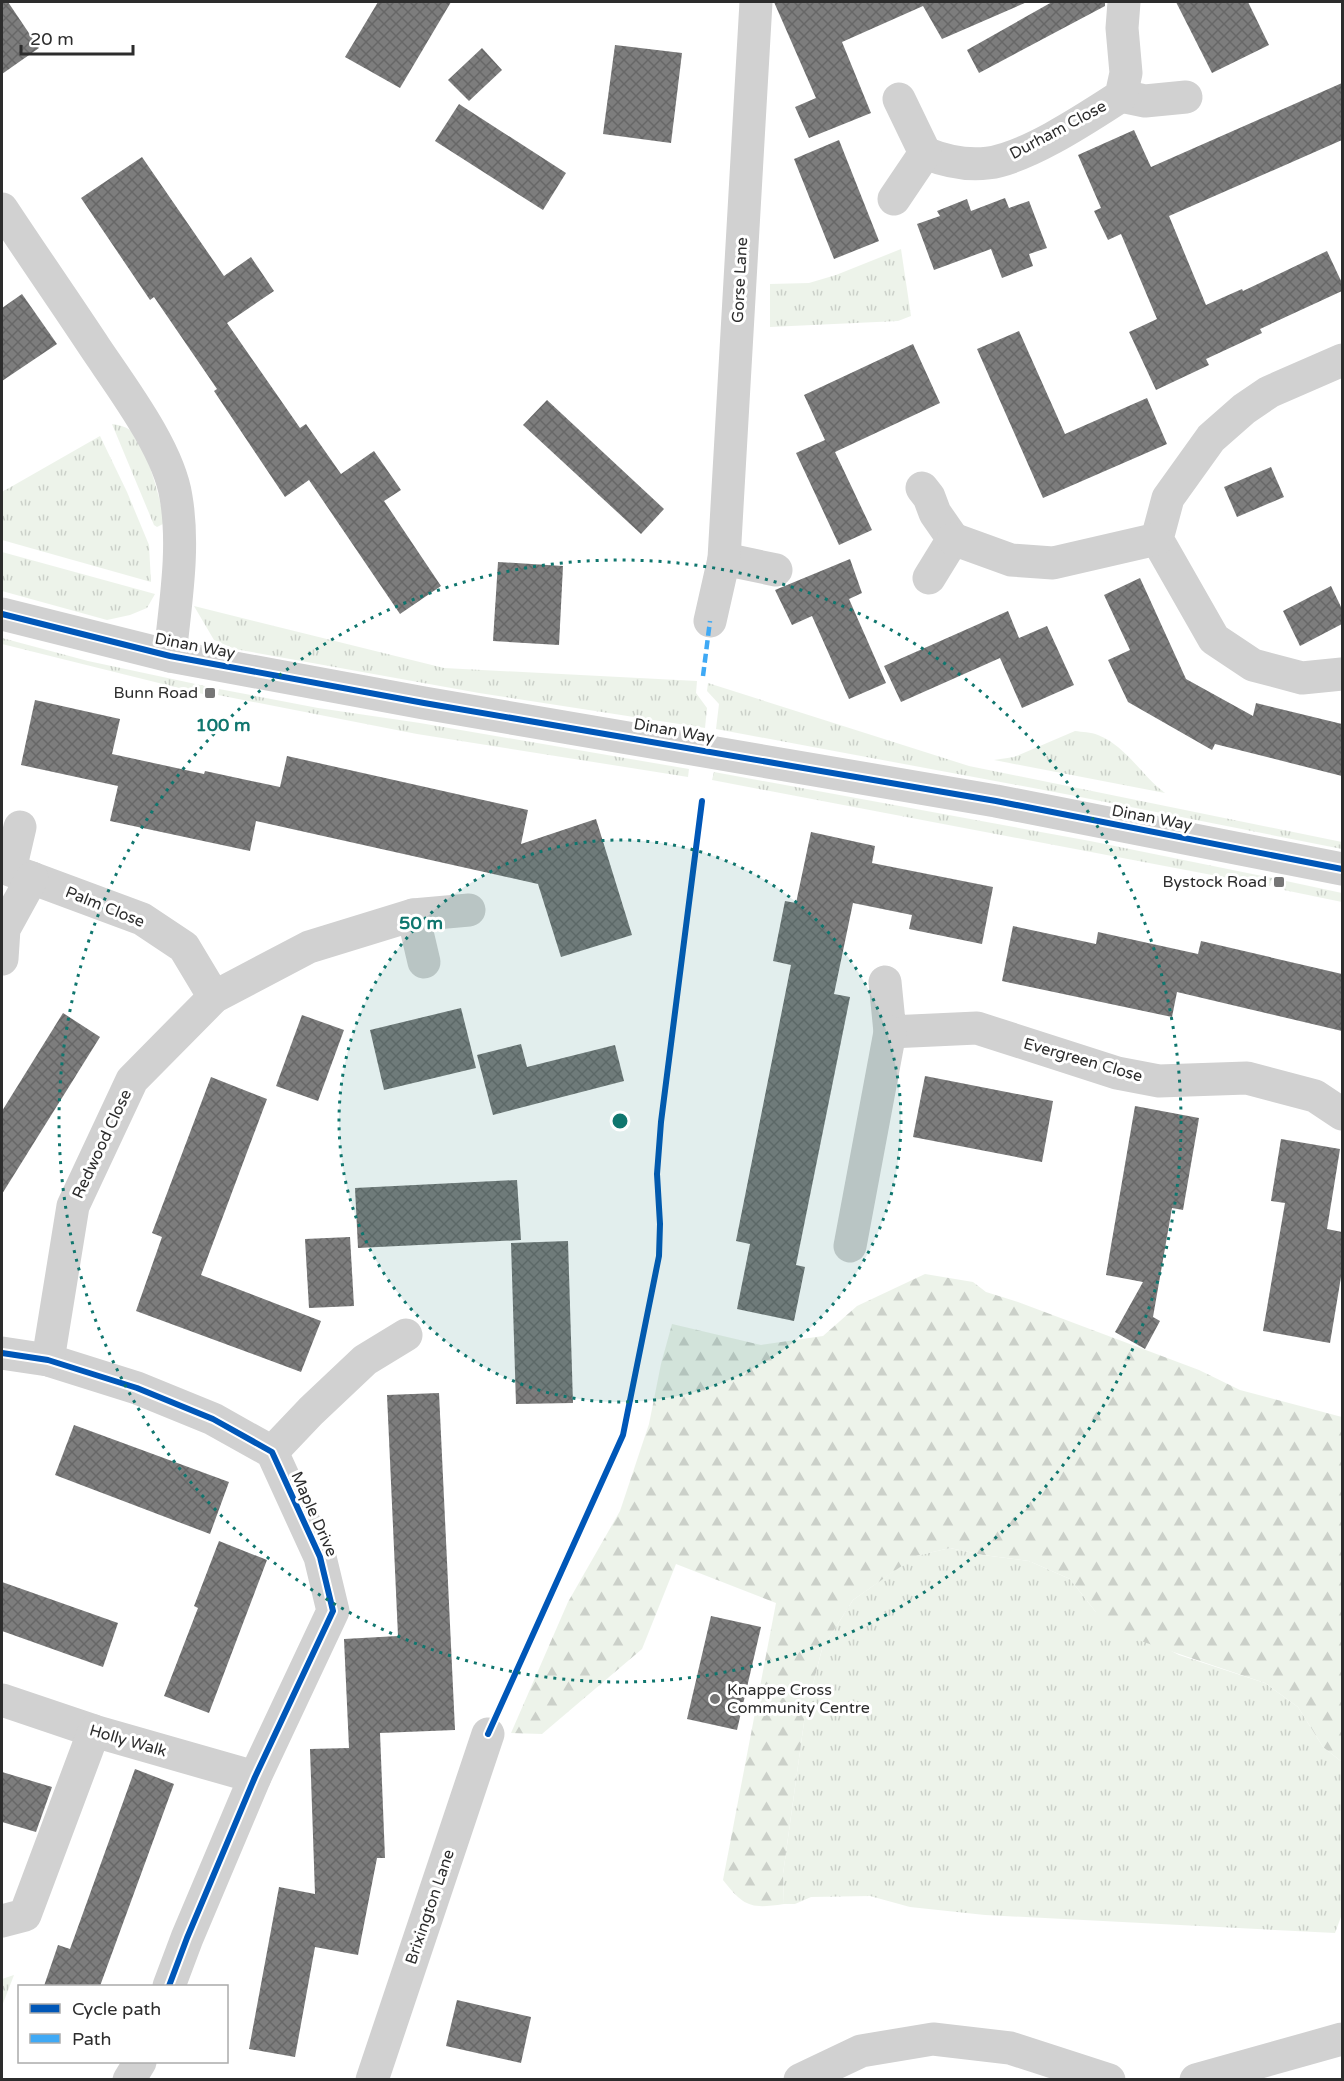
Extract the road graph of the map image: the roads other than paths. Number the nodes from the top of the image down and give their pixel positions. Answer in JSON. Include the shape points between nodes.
{"nodes":[{"id":1,"x":756,"y":2,"type":"edge"},
{"id":2,"x":1124,"y":2,"type":"edge"},
{"id":3,"x":1121,"y":96,"type":"junction"},
{"id":4,"x":1186,"y":97,"type":"dead end"},
{"id":5,"x":899,"y":99,"type":"dead end"},
{"id":6,"x":925,"y":153,"type":"junction"},
{"id":7,"x":894,"y":200,"type":"dead end"},
{"id":8,"x":2,"y":209,"type":"edge"},
{"id":9,"x":1342,"y":360,"type":"edge"},
{"id":10,"x":922,"y":488,"type":"dead end"},
{"id":11,"x":953,"y":539,"type":"junction"},
{"id":12,"x":1157,"y":539,"type":"junction"},
{"id":13,"x":724,"y":559,"type":"junction"},
{"id":14,"x":776,"y":570,"type":"dead end"},
{"id":15,"x":929,"y":578,"type":"dead end"},
{"id":16,"x":2,"y":614,"type":"edge"},
{"id":17,"x":710,"y":621,"type":"dead end"},
{"id":18,"x":170,"y":656,"type":"junction"},
{"id":19,"x":1342,"y":675,"type":"edge"},
{"id":20,"x":20,"y":827,"type":"dead end"},
{"id":21,"x":1342,"y":869,"type":"edge"},
{"id":22,"x":32,"y":878,"type":"junction"},
{"id":23,"x":468,"y":910,"type":"dead end"},
{"id":24,"x":413,"y":915,"type":"junction"},
{"id":25,"x":2,"y":959,"type":"edge"},
{"id":26,"x":424,"y":962,"type":"dead end"},
{"id":27,"x":885,"y":982,"type":"dead end"},
{"id":28,"x":214,"y":997,"type":"junction"},
{"id":29,"x":890,"y":1032,"type":"junction"},
{"id":30,"x":1342,"y":1114,"type":"edge"},
{"id":31,"x":850,"y":1246,"type":"dead end"},
{"id":32,"x":406,"y":1335,"type":"dead end"},
{"id":33,"x":2,"y":1353,"type":"edge"},
{"id":34,"x":48,"y":1360,"type":"junction"},
{"id":35,"x":272,"y":1452,"type":"junction"},
{"id":36,"x":2,"y":1700,"type":"edge"},
{"id":37,"x":94,"y":1731,"type":"junction"},
{"id":38,"x":488,"y":1734,"type":"dead end"},
{"id":39,"x":255,"y":1778,"type":"junction"},
{"id":40,"x":2,"y":1921,"type":"edge"},
{"id":41,"x":169,"y":1985,"type":"edge"},
{"id":42,"x":1342,"y":2039,"type":"edge"},
{"id":43,"x":139,"y":2063,"type":"edge"},
{"id":44,"x":129,"y":2079,"type":"edge"},
{"id":45,"x":372,"y":2079,"type":"edge"},
{"id":46,"x":800,"y":2079,"type":"edge"},
{"id":47,"x":1109,"y":2079,"type":"edge"},
{"id":48,"x":1196,"y":2079,"type":"edge"}],
"edges":[{"from":1,"to":13,"type":"street","name":"Gorse Lane"},
{"from":2,"to":3,"type":"street","name":"Durham Close","via":[[1126,73]]},
{"from":3,"to":4,"type":"street","name":"Durham Close","via":[[1145,101]]},
{"from":3,"to":6,"type":"street","name":"Durham Close","via":[[1064,131],[1004,159],[968,164]]},
{"from":5,"to":6,"type":"street"},
{"from":6,"to":7,"type":"street"},
{"from":8,"to":18,"type":"street","via":[[120,384],[159,447],[169,471],[176,496],[180,552]]},
{"from":9,"to":12,"type":"street","via":[[1269,392],[1211,438],[1168,498]]},
{"from":10,"to":11,"type":"street"},
{"from":11,"to":12,"type":"street","via":[[1011,560],[1053,563]]},
{"from":11,"to":15,"type":"street"},
{"from":12,"to":19,"type":"street","via":[[1214,639],[1253,665],[1302,678]]},
{"from":13,"to":14,"type":"street"},
{"from":13,"to":17,"type":"street","name":"Gorse Lane"},
{"from":16,"to":18,"type":"street","name":"Dinan Way"},
{"from":18,"to":21,"type":"street","name":"Dinan Way","via":[[996,801]]},
{"from":20,"to":22,"type":"street","name":"Palm Close","via":[[10,870]]},
{"from":22,"to":25,"type":"street","via":[[4,928]]},
{"from":22,"to":28,"type":"street","name":"Palm Close","via":[[142,919],[184,947]]},
{"from":23,"to":24,"type":"street","name":"Redwood Close"},
{"from":24,"to":26,"type":"street"},
{"from":24,"to":28,"type":"street","name":"Redwood Close","via":[[309,947]]},
{"from":27,"to":29,"type":"street"},
{"from":28,"to":34,"type":"street","name":"Redwood Close","via":[[132,1080],[73,1206]]},
{"from":29,"to":30,"type":"street","name":"Evergreen Close","via":[[977,1028],[1117,1073],[1159,1081],[1247,1078],[1315,1096]]},
{"from":29,"to":31,"type":"street"},
{"from":32,"to":35,"type":"street","via":[[364,1360]]},
{"from":33,"to":34,"type":"street"},
{"from":34,"to":35,"type":"street","via":[[138,1388],[213,1419]]},
{"from":35,"to":39,"type":"street","name":"Maple Drive","via":[[320,1557],[333,1611]]},
{"from":36,"to":37,"type":"street","name":"Holly Walk"},
{"from":37,"to":39,"type":"street","name":"Holly Walk"},
{"from":37,"to":40,"type":"street","via":[[25,1915]]},
{"from":38,"to":45,"type":"street","name":"Brixington Lane"},
{"from":39,"to":41,"type":"street","name":"Maple Drive"},
{"from":42,"to":48,"type":"street"},
{"from":43,"to":44,"type":"street"},
{"from":46,"to":47,"type":"street","via":[[861,2051],[933,2039],[1010,2048]]}]}
